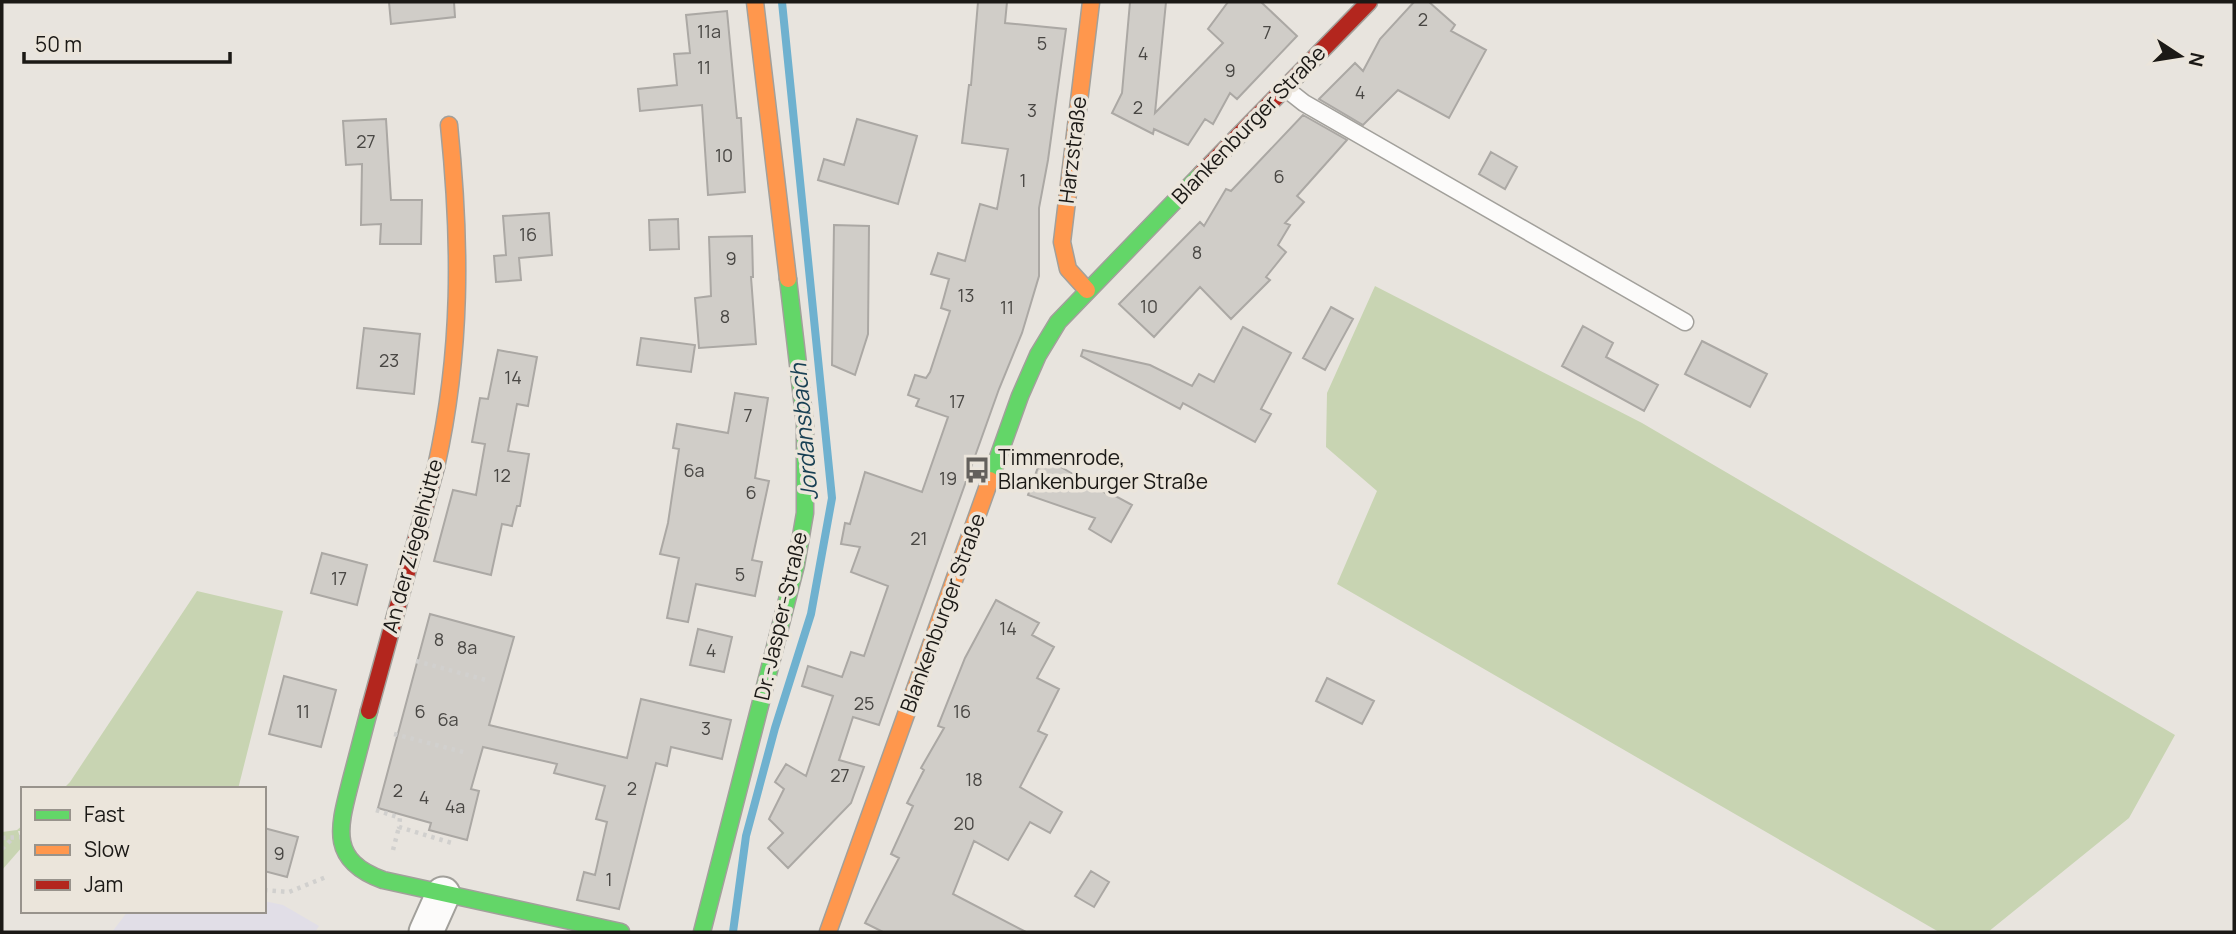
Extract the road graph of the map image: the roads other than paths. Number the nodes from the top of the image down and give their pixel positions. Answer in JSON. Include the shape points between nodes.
{"nodes":[{"id":1,"x":755,"y":2,"type":"edge"},
{"id":2,"x":1091,"y":2,"type":"edge"},
{"id":3,"x":1369,"y":2,"type":"edge"},
{"id":4,"x":1285,"y":88,"type":"junction"},
{"id":5,"x":449,"y":125,"type":"dead end"},
{"id":6,"x":1087,"y":290,"type":"junction"},
{"id":7,"x":1685,"y":322,"type":"dead end"},
{"id":8,"x":443,"y":894,"type":"junction"},
{"id":9,"x":426,"y":932,"type":"edge"},
{"id":10,"x":621,"y":932,"type":"edge"},
{"id":11,"x":702,"y":932,"type":"edge"},
{"id":12,"x":828,"y":932,"type":"edge"}],
"edges":[{"from":1,"to":11,"type":"street","name":"Dr.-Jasper-Straße","via":[[805,424],[805,513],[796,565]]},
{"from":2,"to":6,"type":"street","name":"Harzstraße","via":[[1062,242],[1063,261]]},
{"from":3,"to":4,"type":"street","name":"Blankenburger Straße"},
{"from":4,"to":6,"type":"street","name":"Blankenburger Straße"},
{"from":4,"to":7,"type":"lane"},
{"from":5,"to":8,"type":"street","name":"An der Ziegelhütte","via":[[458,204],[456,350],[424,516],[340,822],[342,846],[351,863],[373,877]]},
{"from":6,"to":12,"type":"street","name":"Blankenburger Straße","via":[[1051,333],[1020,396]]},
{"from":8,"to":9,"type":"street"},
{"from":8,"to":10,"type":"street"}]}
